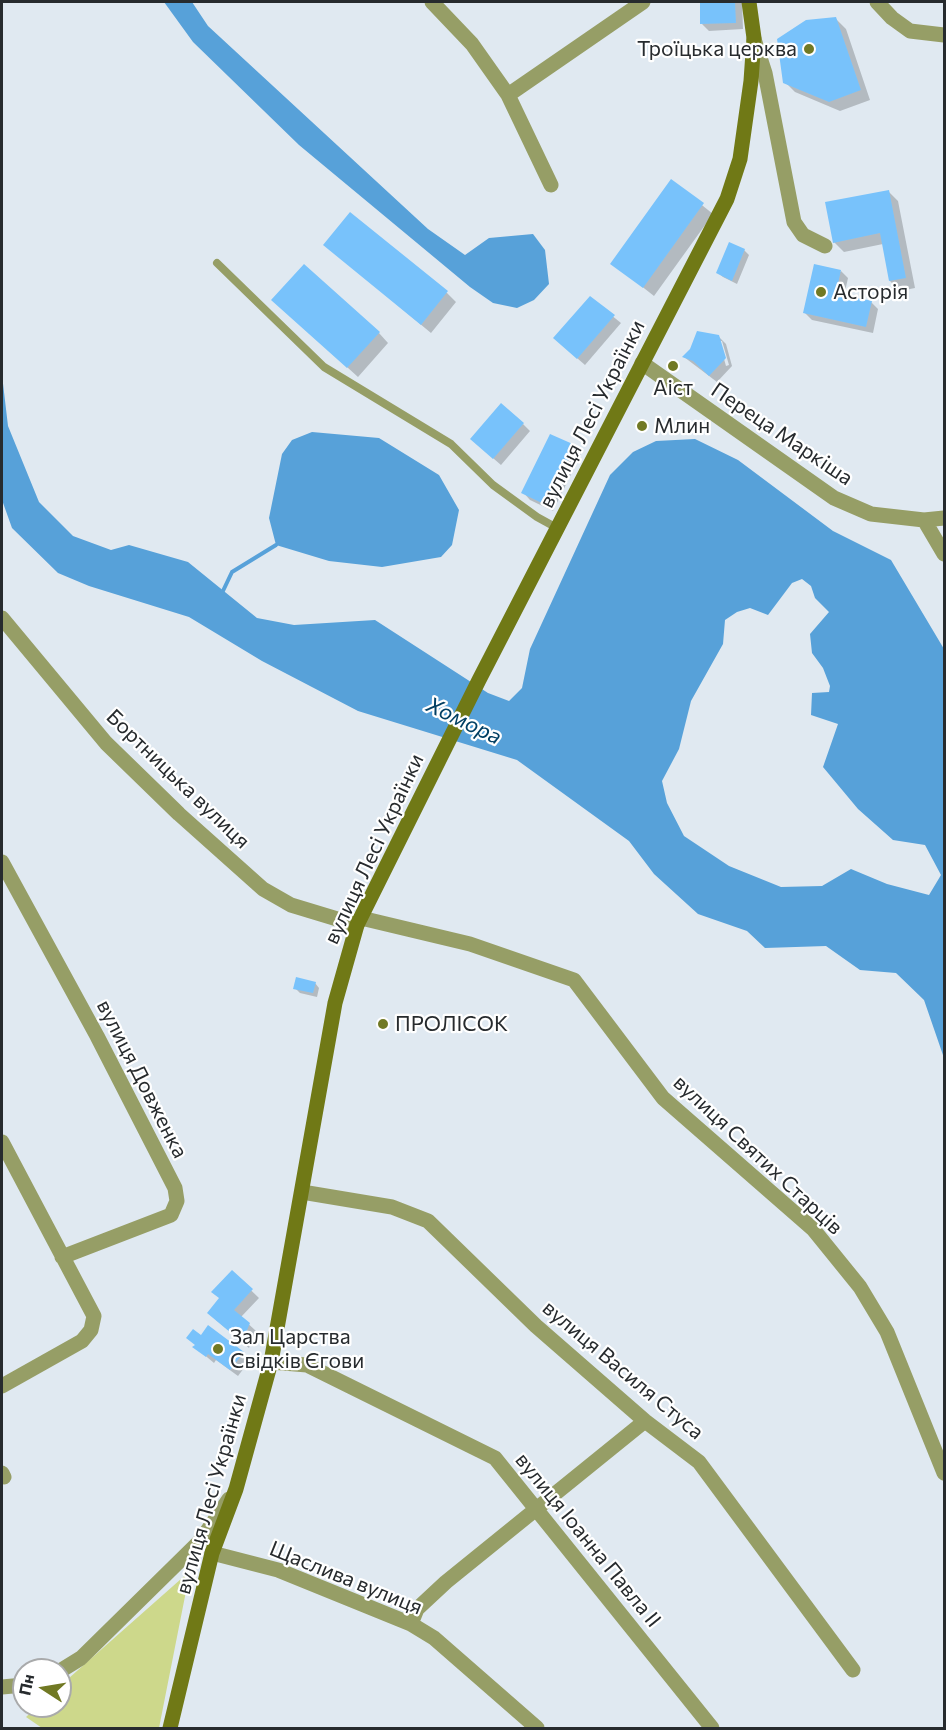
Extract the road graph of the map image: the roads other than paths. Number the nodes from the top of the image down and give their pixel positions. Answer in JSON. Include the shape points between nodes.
{"nodes":[{"id":1,"x":432,"y":2,"type":"edge"},
{"id":2,"x":642,"y":2,"type":"edge"},
{"id":3,"x":749,"y":2,"type":"edge"},
{"id":4,"x":878,"y":2,"type":"edge"},
{"id":5,"x":945,"y":35,"type":"edge"},
{"id":6,"x":754,"y":38,"type":"junction"},
{"id":7,"x":508,"y":95,"type":"junction"},
{"id":8,"x":550,"y":185,"type":"dead end"},
{"id":9,"x":825,"y":246,"type":"dead end"},
{"id":10,"x":217,"y":263,"type":"dead end"},
{"id":11,"x":642,"y":363,"type":"junction"},
{"id":12,"x":945,"y":518,"type":"edge"},
{"id":13,"x":924,"y":520,"type":"junction"},
{"id":14,"x":557,"y":528,"type":"junction"},
{"id":15,"x":945,"y":554,"type":"edge"},
{"id":16,"x":2,"y":618,"type":"edge"},
{"id":17,"x":2,"y":862,"type":"edge"},
{"id":18,"x":359,"y":922,"type":"junction"},
{"id":19,"x":2,"y":1142,"type":"edge"},
{"id":20,"x":302,"y":1192,"type":"junction"},
{"id":21,"x":62,"y":1257,"type":"junction"},
{"id":22,"x":271,"y":1362,"type":"junction"},
{"id":23,"x":2,"y":1386,"type":"edge"},
{"id":24,"x":645,"y":1421,"type":"junction"},
{"id":25,"x":945,"y":1473,"type":"edge"},
{"id":26,"x":236,"y":1489,"type":"junction"},
{"id":27,"x":536,"y":1509,"type":"junction"},
{"id":28,"x":212,"y":1553,"type":"junction"},
{"id":29,"x":417,"y":1609,"type":"junction"},
{"id":30,"x":395,"y":1617,"type":"junction"},
{"id":31,"x":411,"y":1624,"type":"junction"},
{"id":32,"x":72,"y":1664,"type":"edge"},
{"id":33,"x":853,"y":1670,"type":"dead end"},
{"id":34,"x":170,"y":1728,"type":"edge"},
{"id":35,"x":537,"y":1728,"type":"edge"},
{"id":36,"x":712,"y":1728,"type":"edge"}],
"edges":[{"from":1,"to":7,"type":"street","via":[[472,44]]},
{"from":2,"to":7,"type":"street"},
{"from":3,"to":6,"type":"main road","name":"вулиця Лесі Українки"},
{"from":4,"to":5,"type":"street","via":[[910,31]]},
{"from":6,"to":9,"type":"street","name":"вулиця Лесі Українки","via":[[765,73],[794,222],[803,235]]},
{"from":6,"to":11,"type":"main road","name":"вулиця Лесі Українки","via":[[740,159],[728,198]]},
{"from":7,"to":8,"type":"street"},
{"from":10,"to":14,"type":"lane","via":[[324,367],[451,444],[493,485]]},
{"from":11,"to":13,"type":"street","name":"Переца Маркіша","via":[[834,498],[871,513]]},
{"from":11,"to":14,"type":"main road","name":"вулиця Лесі Українки"},
{"from":12,"to":13,"type":"street","name":"Переца Маркіша"},
{"from":13,"to":15,"type":"street"},
{"from":14,"to":18,"type":"main road","name":"вулиця Лесі Українки"},
{"from":16,"to":18,"type":"street","name":"Бортницька вулиця","via":[[106,743],[263,889],[291,904]]},
{"from":17,"to":21,"type":"street","name":"вулиця Довженка","via":[[97,1036],[175,1188],[177,1201],[171,1215]]},
{"from":18,"to":20,"type":"main road","name":"вулиця Лесі Українки","via":[[335,1003]]},
{"from":18,"to":25,"type":"street","name":"вулиця Святих Старців","via":[[470,944],[574,980],[663,1098],[813,1229],[860,1287],[887,1332]]},
{"from":19,"to":21,"type":"street"},
{"from":20,"to":22,"type":"main road","name":"вулиця Лесі Українки"},
{"from":20,"to":24,"type":"street","name":"вулиця Василя Стуса","via":[[392,1207],[428,1221],[536,1326]]},
{"from":21,"to":23,"type":"street","via":[[94,1316],[91,1330],[82,1341]]},
{"from":22,"to":26,"type":"main road","name":"вулиця Лесі Українки"},
{"from":22,"to":27,"type":"street","name":"вулиця Іоанна Павла II","via":[[306,1365],[495,1458]]},
{"from":24,"to":27,"type":"street"},
{"from":24,"to":33,"type":"street","name":"вулиця Василя Стуса","via":[[699,1462]]},
{"from":26,"to":28,"type":"main road","name":"вулиця Лесі Українки"},
{"from":26,"to":32,"type":"street","via":[[201,1540]]},
{"from":27,"to":29,"type":"street"},
{"from":27,"to":36,"type":"street","name":"вулиця Іоанна Павла II"},
{"from":28,"to":30,"type":"street","name":"Щаслива вулиця","via":[[278,1570]]},
{"from":28,"to":34,"type":"main road","name":"вулиця Лесі Українки"},
{"from":29,"to":30,"type":"street"},
{"from":29,"to":31,"type":"street"},
{"from":30,"to":31,"type":"street","name":"Щаслива вулиця"},
{"from":31,"to":35,"type":"street","name":"Щаслива вулиця","via":[[434,1638]]}]}
